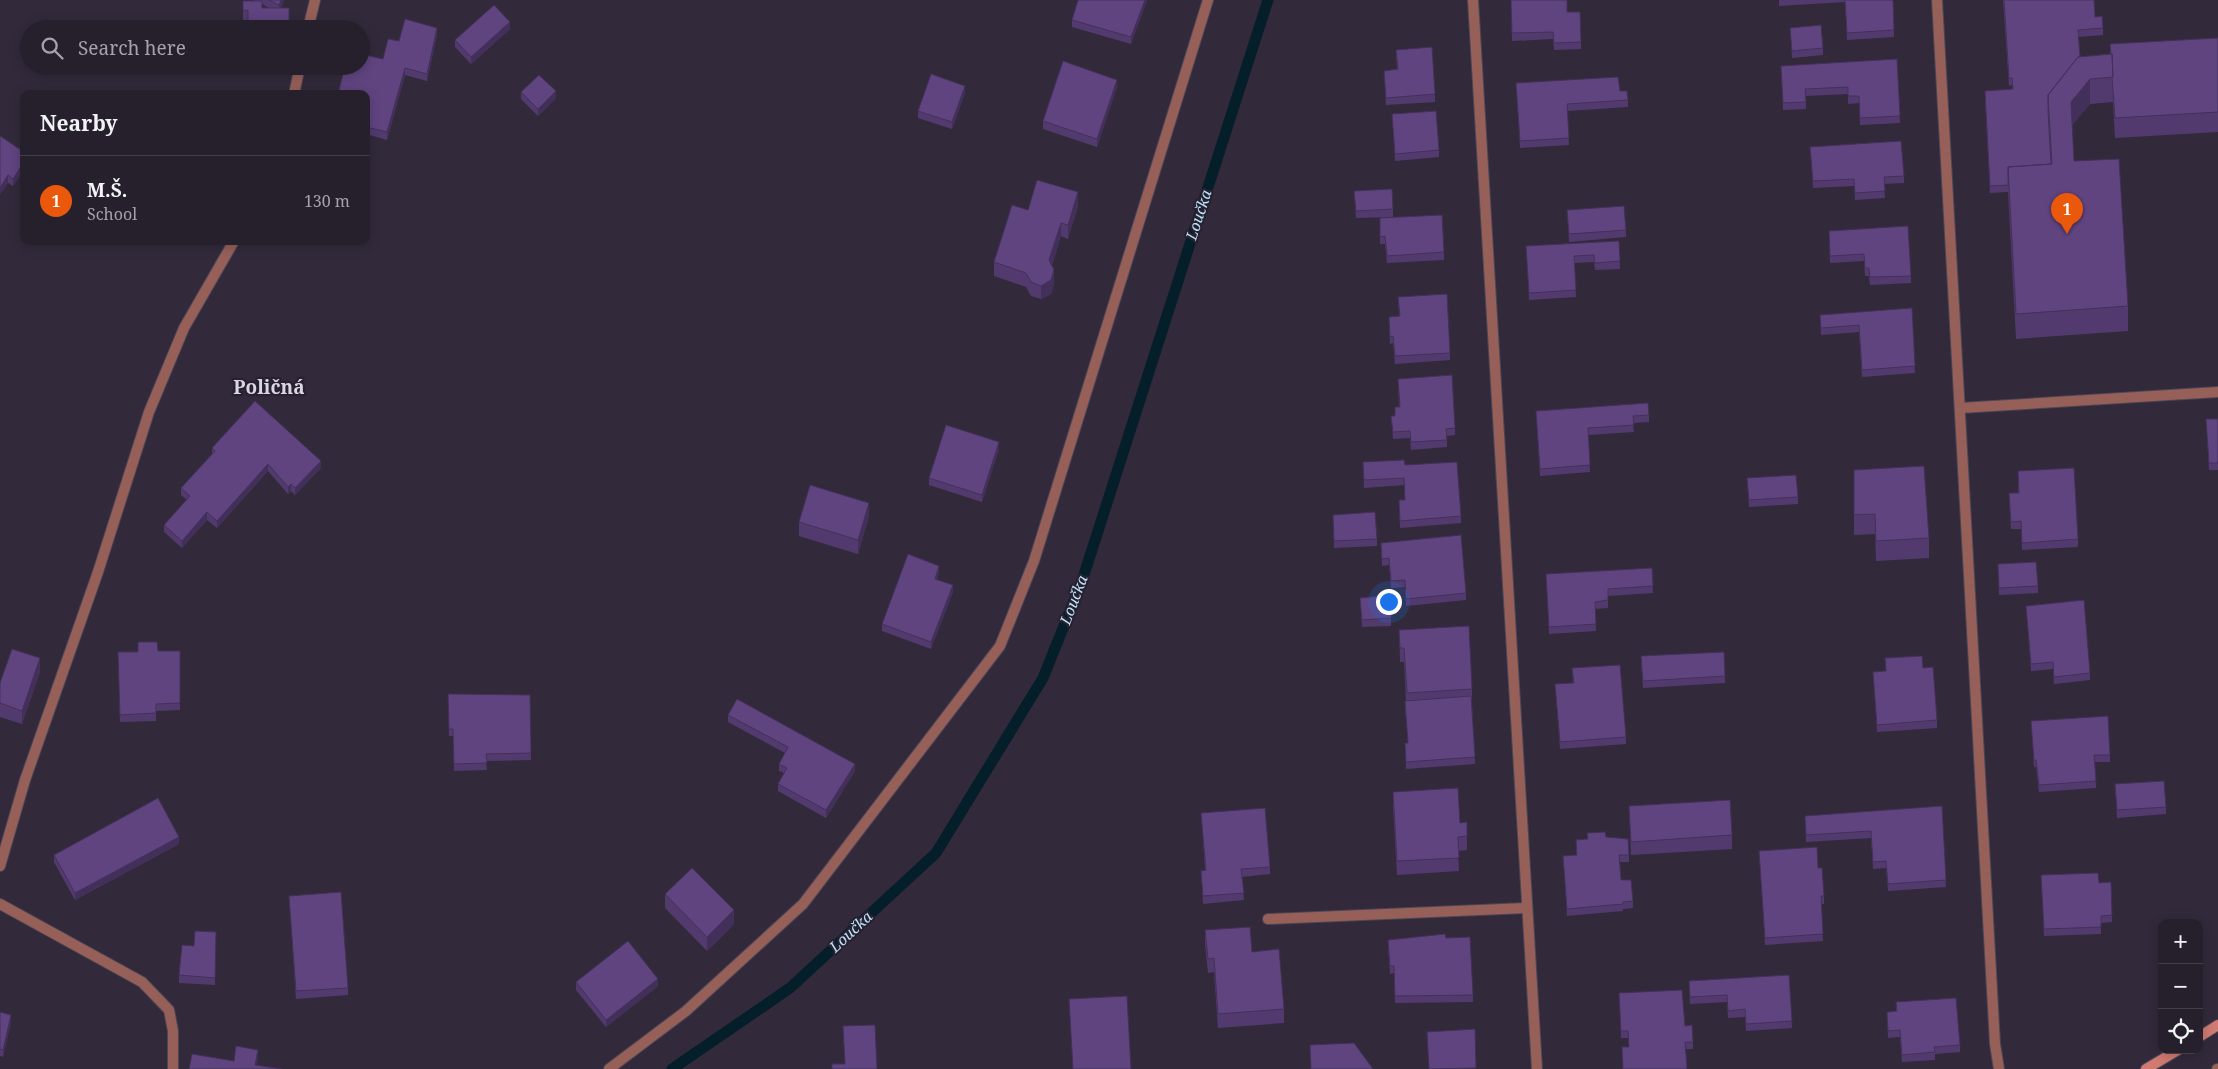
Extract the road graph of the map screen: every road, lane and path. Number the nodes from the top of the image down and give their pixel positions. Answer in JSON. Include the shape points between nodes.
{"nodes":[{"id":1,"x":315,"y":0,"type":"edge"},
{"id":2,"x":1208,"y":0,"type":"edge"},
{"id":3,"x":1473,"y":0,"type":"edge"},
{"id":4,"x":1937,"y":0,"type":"edge"},
{"id":5,"x":310,"y":20,"type":"edge"},
{"id":6,"x":298,"y":75,"type":"edge"},
{"id":7,"x":295,"y":90,"type":"edge"},
{"id":8,"x":232,"y":245,"type":"edge"},
{"id":9,"x":2218,"y":392,"type":"edge"},
{"id":10,"x":1960,"y":408,"type":"junction"},
{"id":11,"x":0,"y":866,"type":"edge"},
{"id":12,"x":0,"y":904,"type":"edge"},
{"id":13,"x":1527,"y":908,"type":"junction"},
{"id":14,"x":1268,"y":919,"type":"dead end"},
{"id":15,"x":2218,"y":1025,"type":"edge"},
{"id":16,"x":2203,"y":1034,"type":"edge"},
{"id":17,"x":2171,"y":1054,"type":"edge"},
{"id":18,"x":173,"y":1069,"type":"edge"},
{"id":19,"x":609,"y":1069,"type":"edge"},
{"id":20,"x":1537,"y":1069,"type":"edge"},
{"id":21,"x":1999,"y":1069,"type":"edge"},
{"id":22,"x":2146,"y":1069,"type":"edge"}],
"edges":[{"from":1,"to":5,"type":"street"},
{"from":2,"to":19,"type":"street","via":[[1034,561],[1000,646],[802,904],[686,1011]]},
{"from":3,"to":13,"type":"street"},
{"from":4,"to":10,"type":"street"},
{"from":6,"to":7,"type":"street"},
{"from":8,"to":11,"type":"street","via":[[184,328],[149,412]]},
{"from":9,"to":10,"type":"street"},
{"from":10,"to":21,"type":"street"},
{"from":12,"to":18,"type":"street","via":[[142,982],[168,1010],[173,1031]]},
{"from":13,"to":14,"type":"street"},
{"from":13,"to":20,"type":"street"},
{"from":15,"to":16,"type":"main road"},
{"from":17,"to":22,"type":"main road"}]}
